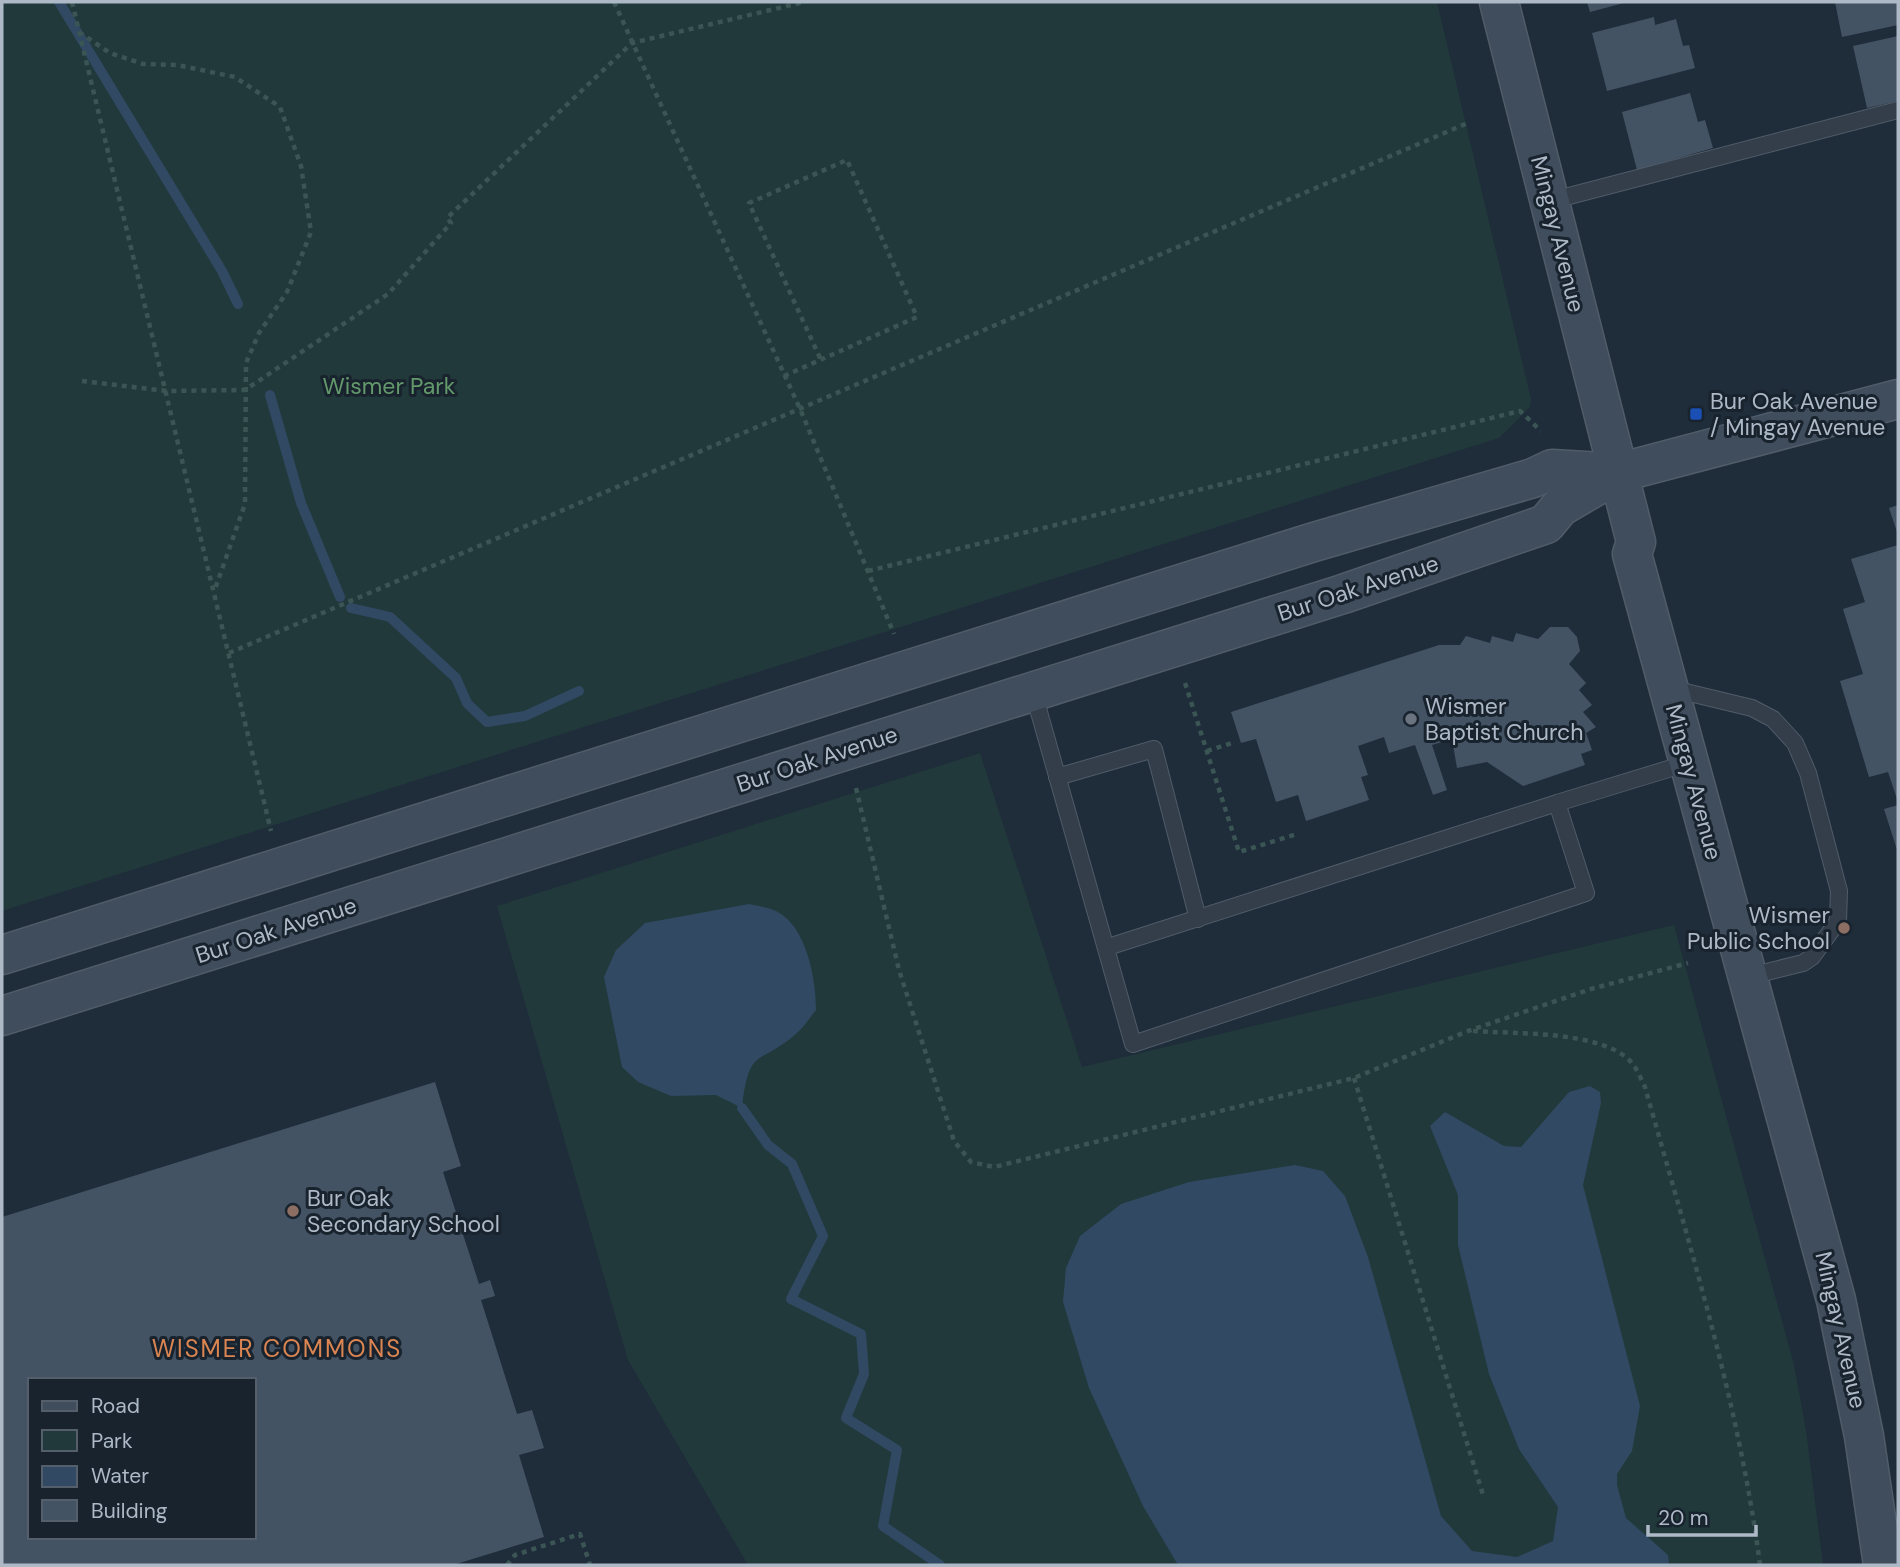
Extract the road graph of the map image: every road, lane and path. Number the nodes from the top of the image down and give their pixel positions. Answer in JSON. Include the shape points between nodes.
{"nodes":[{"id":1,"x":72,"y":2,"type":"edge"},
{"id":2,"x":614,"y":2,"type":"edge"},
{"id":3,"x":804,"y":2,"type":"edge"},
{"id":4,"x":1499,"y":2,"type":"edge"},
{"id":5,"x":79,"y":32,"type":"junction"},
{"id":6,"x":632,"y":43,"type":"junction"},
{"id":7,"x":1898,"y":110,"type":"edge"},
{"id":8,"x":1470,"y":122,"type":"dead end"},
{"id":9,"x":1550,"y":201,"type":"junction"},
{"id":10,"x":820,"y":358,"type":"junction"},
{"id":11,"x":783,"y":376,"type":"junction"},
{"id":12,"x":82,"y":381,"type":"dead end"},
{"id":13,"x":245,"y":390,"type":"junction"},
{"id":14,"x":167,"y":391,"type":"junction"},
{"id":15,"x":1898,"y":399,"type":"edge"},
{"id":16,"x":801,"y":411,"type":"junction"},
{"id":17,"x":1541,"y":431,"type":"dead end"},
{"id":18,"x":1618,"y":473,"type":"junction"},
{"id":19,"x":869,"y":571,"type":"junction"},
{"id":20,"x":214,"y":591,"type":"junction"},
{"id":21,"x":894,"y":634,"type":"dead end"},
{"id":22,"x":229,"y":653,"type":"junction"},
{"id":23,"x":1185,"y":683,"type":"dead end"},
{"id":24,"x":1668,"y":688,"type":"junction"},
{"id":25,"x":1033,"y":691,"type":"junction"},
{"id":26,"x":1232,"y":743,"type":"dead end"},
{"id":27,"x":1206,"y":751,"type":"junction"},
{"id":28,"x":1688,"y":763,"type":"junction"},
{"id":29,"x":1057,"y":777,"type":"junction"},
{"id":30,"x":1557,"y":803,"type":"junction"},
{"id":31,"x":271,"y":831,"type":"dead end"},
{"id":32,"x":1297,"y":834,"type":"dead end"},
{"id":33,"x":1198,"y":919,"type":"junction"},
{"id":34,"x":1108,"y":947,"type":"junction"},
{"id":35,"x":2,"y":955,"type":"edge"},
{"id":36,"x":1746,"y":977,"type":"junction"},
{"id":37,"x":2,"y":1016,"type":"edge"},
{"id":38,"x":1468,"y":1031,"type":"dead end"},
{"id":39,"x":1354,"y":1078,"type":"dead end"},
{"id":40,"x":1484,"y":1498,"type":"dead end"},
{"id":41,"x":507,"y":1565,"type":"edge"},
{"id":42,"x":590,"y":1565,"type":"edge"},
{"id":43,"x":1760,"y":1565,"type":"edge"},
{"id":44,"x":1883,"y":1565,"type":"edge"}],
"edges":[{"from":1,"to":5,"type":"path"},
{"from":2,"to":6,"type":"path"},
{"from":3,"to":6,"type":"path"},
{"from":4,"to":9,"type":"street","name":"Mingay Avenue"},
{"from":5,"to":13,"type":"path","via":[[110,52],[143,64],[177,65],[234,77],[280,107],[302,166],[311,232],[287,292],[259,333],[246,363]]},
{"from":5,"to":14,"type":"path"},
{"from":6,"to":11,"type":"path"},
{"from":6,"to":13,"type":"path","via":[[447,218],[451,223],[388,294]]},
{"from":7,"to":9,"type":"lane"},
{"from":8,"to":16,"type":"path"},
{"from":9,"to":18,"type":"street","name":"Mingay Avenue"},
{"from":10,"to":10,"type":"path","via":[[917,317],[848,160],[748,203]]},
{"from":10,"to":11,"type":"path"},
{"from":11,"to":16,"type":"path"},
{"from":12,"to":14,"type":"path"},
{"from":13,"to":14,"type":"path"},
{"from":13,"to":20,"type":"path","via":[[245,504]]},
{"from":14,"to":20,"type":"path"},
{"from":15,"to":18,"type":"street","name":"Bur Oak Avenue"},
{"from":16,"to":19,"type":"path"},
{"from":16,"to":22,"type":"path"},
{"from":17,"to":19,"type":"path","via":[[1520,411]]},
{"from":18,"to":24,"type":"street","name":"Mingay Avenue","via":[[1636,542],[1632,555]]},
{"from":18,"to":25,"type":"street","name":"Bur Oak Avenue","via":[[1560,507],[1546,524],[1343,594]]},
{"from":18,"to":35,"type":"street","name":"Bur Oak Avenue","via":[[1552,468],[1533,478],[1314,542]]},
{"from":19,"to":21,"type":"path"},
{"from":20,"to":22,"type":"path"},
{"from":22,"to":31,"type":"path"},
{"from":23,"to":27,"type":"path"},
{"from":24,"to":28,"type":"street","name":"Mingay Avenue"},
{"from":24,"to":36,"type":"lane","via":[[1752,708],[1773,719],[1795,743],[1808,773],[1839,891],[1838,921],[1824,944],[1803,963]]},
{"from":25,"to":29,"type":"lane"},
{"from":25,"to":37,"type":"street","name":"Bur Oak Avenue"},
{"from":26,"to":27,"type":"path"},
{"from":27,"to":32,"type":"path","via":[[1239,852]]},
{"from":28,"to":30,"type":"lane"},
{"from":28,"to":36,"type":"street","name":"Mingay Avenue"},
{"from":29,"to":33,"type":"lane","via":[[1154,749]]},
{"from":29,"to":34,"type":"lane"},
{"from":30,"to":33,"type":"lane"},
{"from":30,"to":34,"type":"lane","via":[[1586,893],[1133,1044]]},
{"from":33,"to":34,"type":"lane"},
{"from":36,"to":44,"type":"street","name":"Mingay Avenue","via":[[1836,1300],[1864,1436]]},
{"from":38,"to":43,"type":"path","via":[[1598,1042],[1631,1061],[1645,1087],[1714,1336],[1752,1503]]},
{"from":39,"to":40,"type":"path"},
{"from":41,"to":42,"type":"path","via":[[515,1555],[580,1534]]}]}
